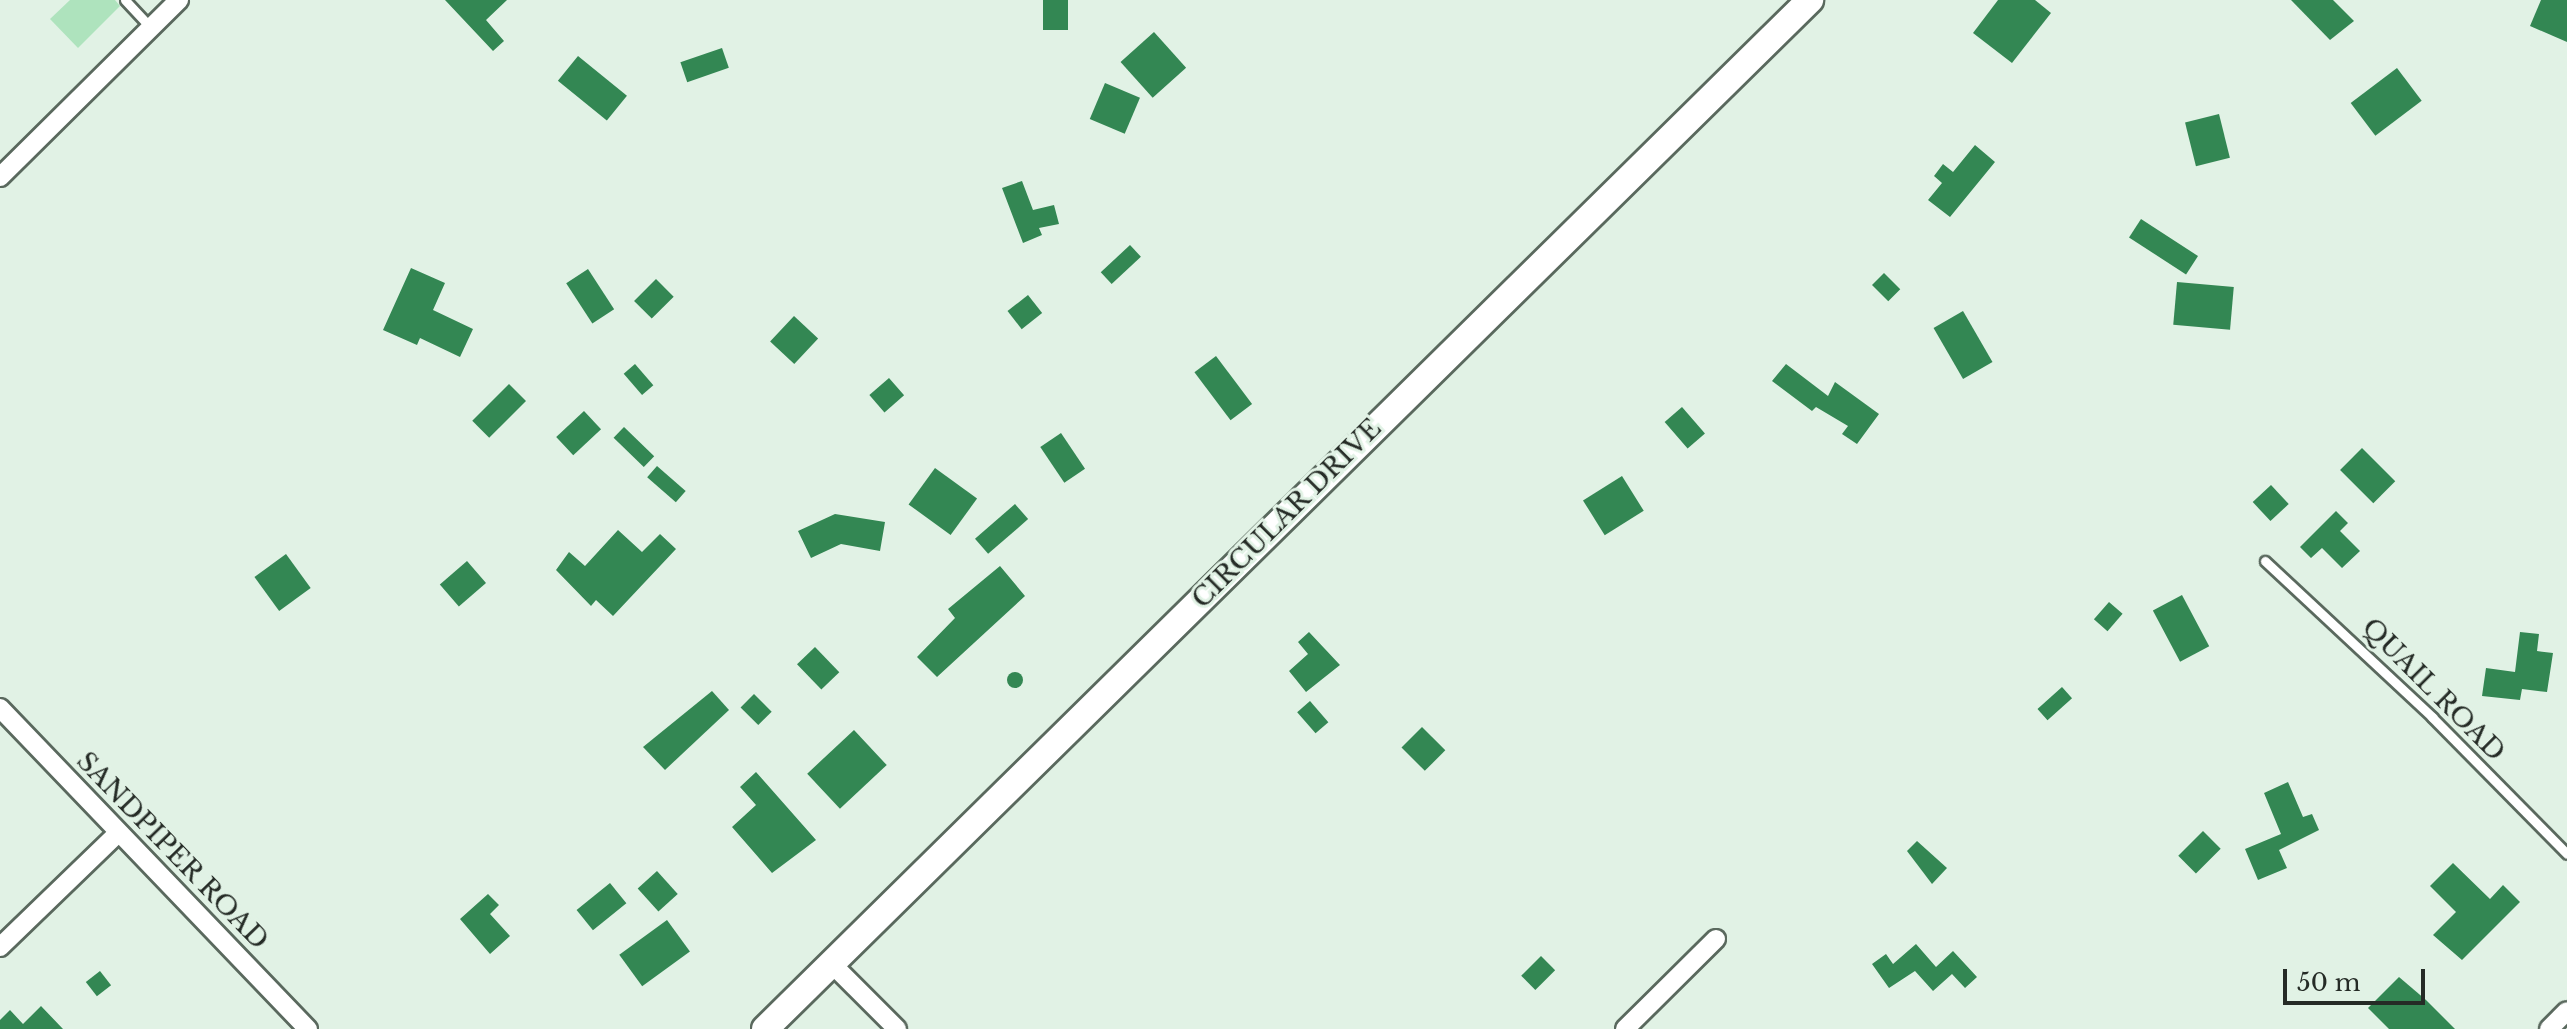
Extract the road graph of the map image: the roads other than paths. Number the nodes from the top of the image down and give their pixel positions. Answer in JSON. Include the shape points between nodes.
{"nodes":[{"id":1,"x":125,"y":0,"type":"edge"},
{"id":2,"x":179,"y":0,"type":"edge"},
{"id":3,"x":1810,"y":0,"type":"edge"},
{"id":4,"x":151,"y":28,"type":"junction"},
{"id":5,"x":0,"y":177,"type":"edge"},
{"id":6,"x":2265,"y":561,"type":"dead end"},
{"id":7,"x":0,"y":708,"type":"edge"},
{"id":8,"x":117,"y":834,"type":"junction"},
{"id":9,"x":2567,"y":854,"type":"edge"},
{"id":10,"x":1716,"y":939,"type":"dead end"},
{"id":11,"x":0,"y":947,"type":"edge"},
{"id":12,"x":832,"y":964,"type":"junction"},
{"id":13,"x":2567,"y":1011,"type":"edge"},
{"id":14,"x":308,"y":1029,"type":"edge"},
{"id":15,"x":765,"y":1029,"type":"edge"},
{"id":16,"x":897,"y":1029,"type":"edge"},
{"id":17,"x":1625,"y":1029,"type":"edge"},
{"id":18,"x":2549,"y":1029,"type":"edge"}],
"edges":[{"from":1,"to":4,"type":"lane"},
{"from":2,"to":4,"type":"street"},
{"from":3,"to":12,"type":"street","name":"CIRCULAR DRIVE"},
{"from":4,"to":5,"type":"street"},
{"from":6,"to":9,"type":"lane","name":"QUAIL ROAD","via":[[2432,717]]},
{"from":7,"to":8,"type":"street","name":"SANDPIPER ROAD"},
{"from":8,"to":11,"type":"street"},
{"from":8,"to":14,"type":"street","name":"SANDPIPER ROAD"},
{"from":10,"to":17,"type":"street"},
{"from":12,"to":15,"type":"street","name":"CIRCULAR DRIVE"},
{"from":12,"to":16,"type":"street"},
{"from":13,"to":18,"type":"street"}]}
